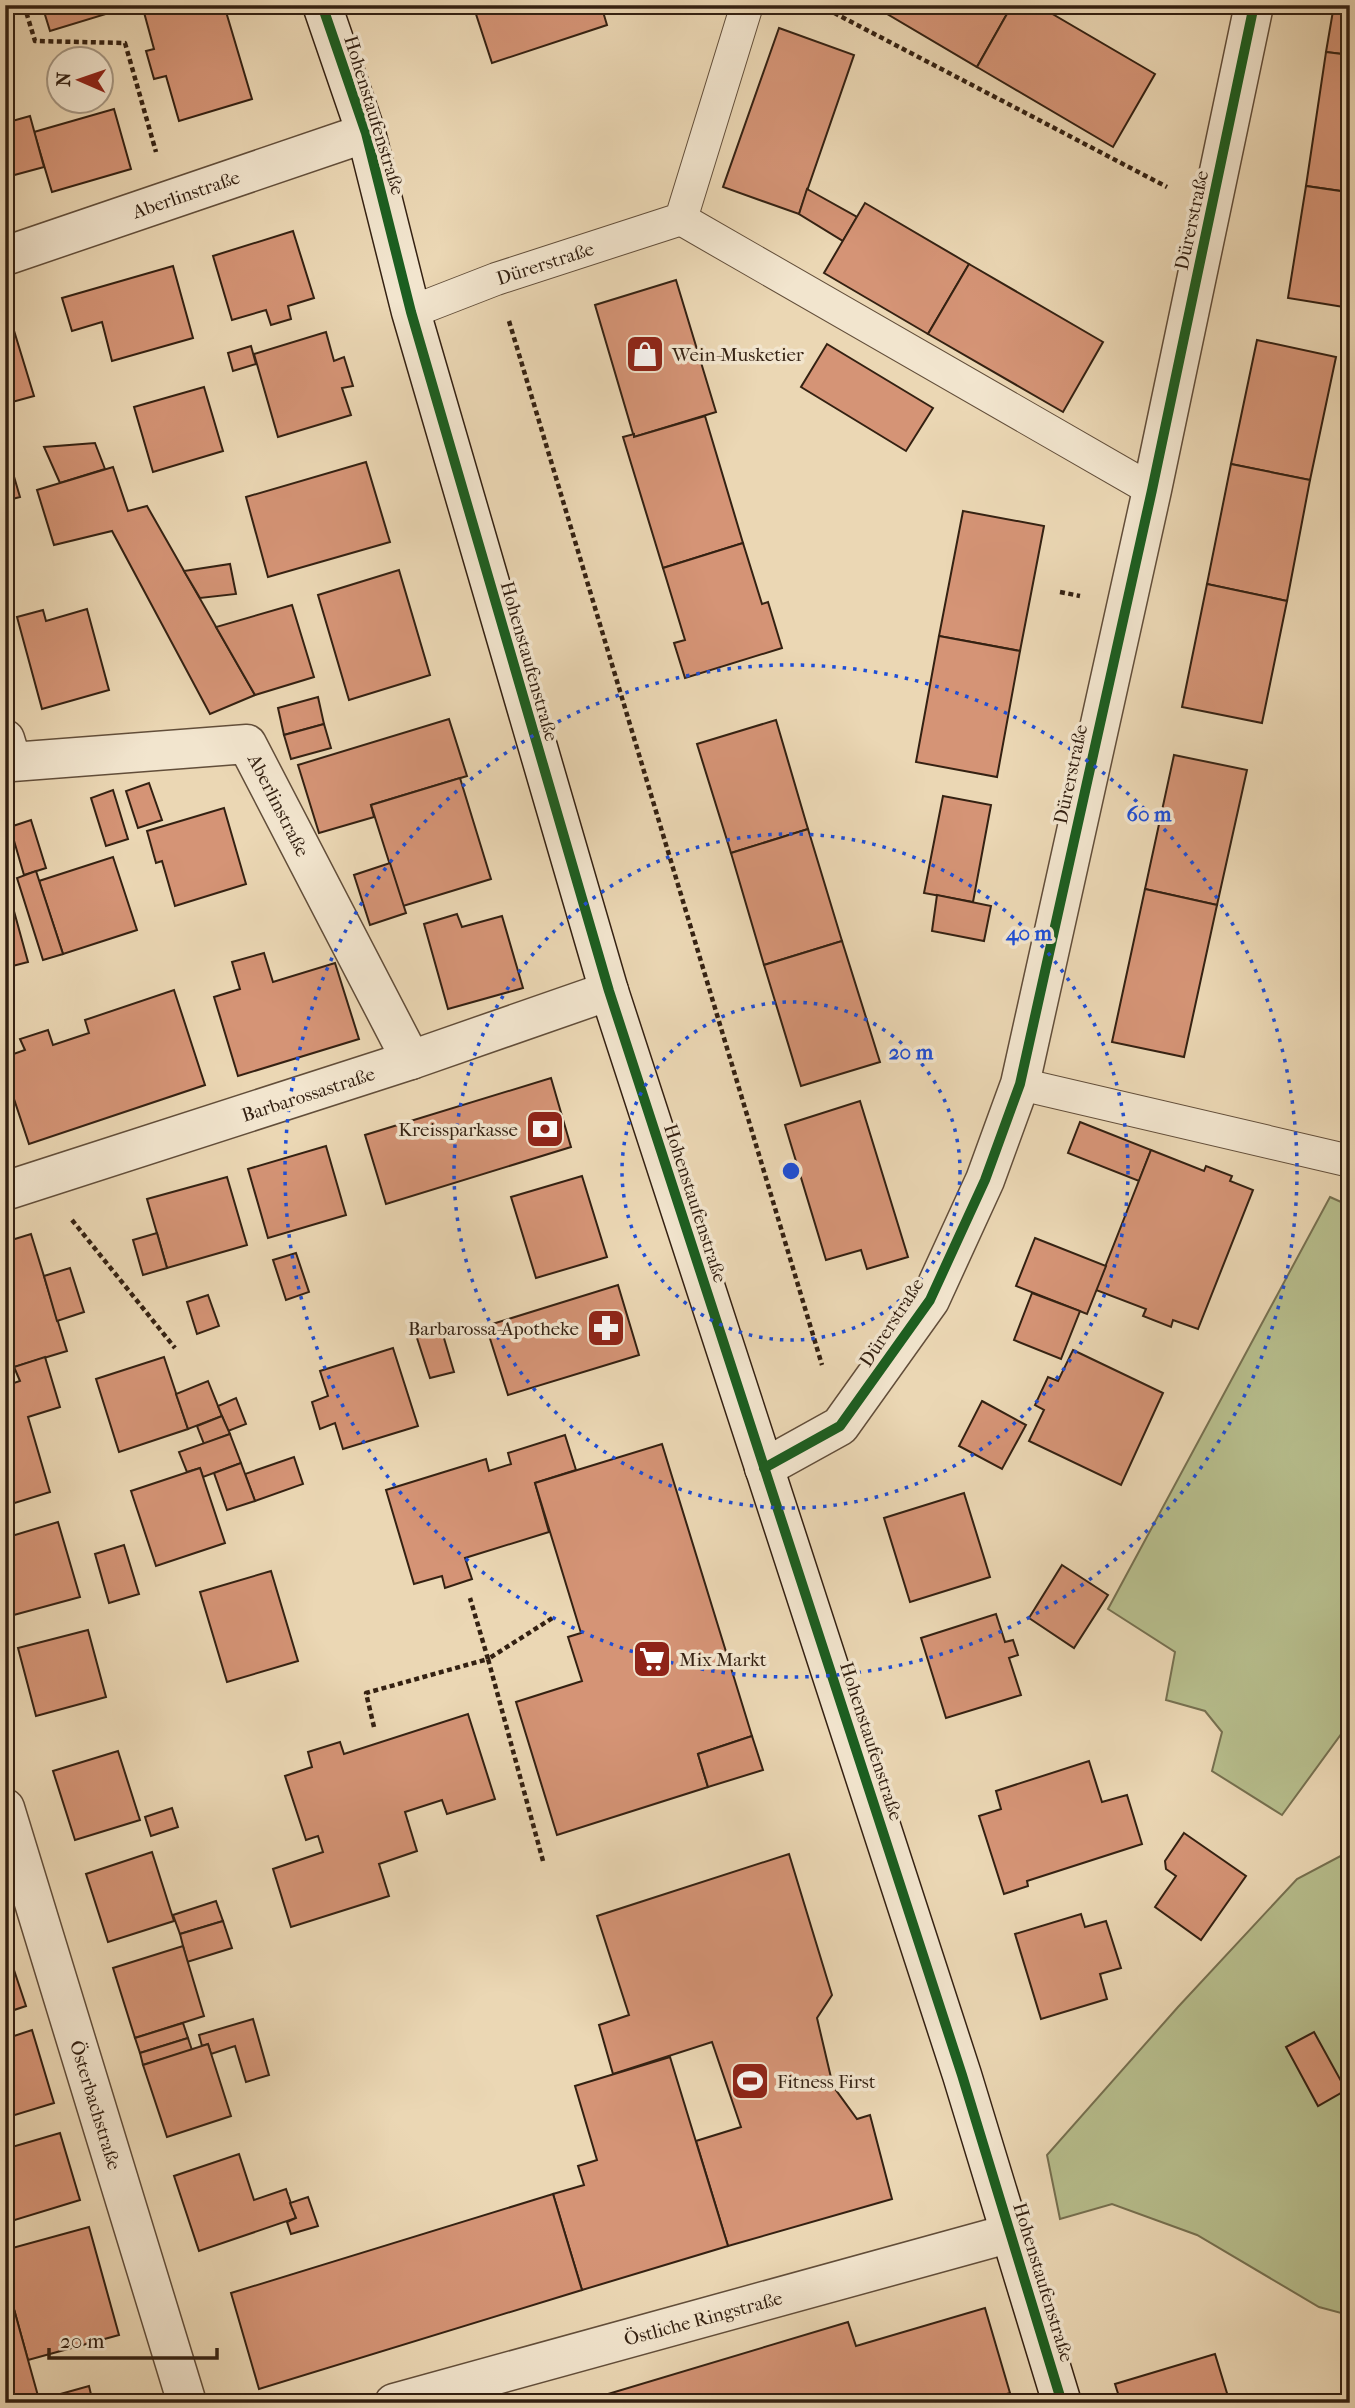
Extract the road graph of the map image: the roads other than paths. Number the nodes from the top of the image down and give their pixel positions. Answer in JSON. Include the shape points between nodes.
{"nodes":[{"id":1,"x":322,"y":5,"type":"edge"},
{"id":2,"x":747,"y":5,"type":"edge"},
{"id":3,"x":1254,"y":5,"type":"edge"},
{"id":4,"x":366,"y":133,"type":"junction"},
{"id":5,"x":681,"y":219,"type":"junction"},
{"id":6,"x":5,"y":256,"type":"edge"},
{"id":7,"x":411,"y":312,"type":"junction"},
{"id":8,"x":1152,"y":490,"type":"junction"},
{"id":9,"x":5,"y":739,"type":"edge"},
{"id":10,"x":610,"y":991,"type":"junction"},
{"id":11,"x":411,"y":1060,"type":"junction"},
{"id":12,"x":1020,"y":1084,"type":"junction"},
{"id":13,"x":1350,"y":1161,"type":"edge"},
{"id":14,"x":23,"y":1186,"type":"edge"},
{"id":15,"x":764,"y":1468,"type":"junction"},
{"id":16,"x":5,"y":1808,"type":"edge"},
{"id":17,"x":1011,"y":2233,"type":"junction"},
{"id":18,"x":187,"y":2403,"type":"edge"},
{"id":19,"x":394,"y":2403,"type":"edge"},
{"id":20,"x":1062,"y":2403,"type":"edge"}],
"edges":[{"from":1,"to":4,"type":"street","name":"Hohenstaufenstraße"},
{"from":2,"to":5,"type":"lane"},
{"from":3,"to":8,"type":"street","name":"Dürerstraße"},
{"from":4,"to":6,"type":"street","name":"Aberlinstraße"},
{"from":4,"to":7,"type":"street","name":"Hohenstaufenstraße"},
{"from":5,"to":7,"type":"lane","name":"Dürerstraße","via":[[496,279]]},
{"from":5,"to":8,"type":"lane"},
{"from":7,"to":10,"type":"street","name":"Hohenstaufenstraße"},
{"from":8,"to":12,"type":"street","name":"Dürerstraße"},
{"from":9,"to":11,"type":"street","name":"Aberlinstraße","via":[[12,762],[247,744]]},
{"from":10,"to":11,"type":"street","name":"Barbarossastraße"},
{"from":10,"to":15,"type":"street","name":"Hohenstaufenstraße"},
{"from":11,"to":14,"type":"street","name":"Barbarossastraße"},
{"from":12,"to":13,"type":"lane"},
{"from":12,"to":15,"type":"street","name":"Dürerstraße","via":[[985,1180],[930,1300],[840,1426]]},
{"from":15,"to":17,"type":"street","name":"Hohenstaufenstraße"},
{"from":16,"to":18,"type":"street","name":"Österbachstraße"},
{"from":17,"to":19,"type":"street","name":"Östliche Ringstraße"},
{"from":17,"to":20,"type":"street","name":"Hohenstaufenstraße"}]}
